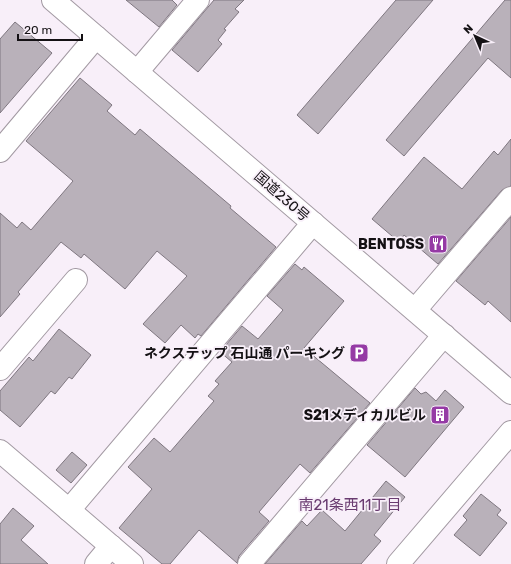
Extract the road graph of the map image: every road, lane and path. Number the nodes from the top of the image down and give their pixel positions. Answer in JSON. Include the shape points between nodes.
{"nodes":[{"id":1,"x":53,"y":0,"type":"edge"},
{"id":2,"x":198,"y":0,"type":"edge"},
{"id":3,"x":96,"y":37,"type":"junction"},
{"id":4,"x":137,"y":72,"type":"junction"},
{"id":5,"x":0,"y":151,"type":"edge"},
{"id":6,"x":511,"y":198,"type":"edge"},
{"id":7,"x":313,"y":223,"type":"junction"},
{"id":8,"x":76,"y":280,"type":"dead end"},
{"id":9,"x":415,"y":310,"type":"junction"},
{"id":10,"x":444,"y":335,"type":"junction"},
{"id":11,"x":0,"y":369,"type":"edge"},
{"id":12,"x":511,"y":393,"type":"edge"},
{"id":13,"x":511,"y":432,"type":"edge"},
{"id":14,"x":0,"y":451,"type":"edge"},
{"id":15,"x":69,"y":510,"type":"junction"},
{"id":16,"x":112,"y":546,"type":"junction"},
{"id":17,"x":96,"y":564,"type":"edge"},
{"id":18,"x":132,"y":564,"type":"edge"},
{"id":19,"x":249,"y":564,"type":"edge"},
{"id":20,"x":398,"y":564,"type":"edge"}],
"edges":[{"from":1,"to":3,"type":"main road","name":"国道230号"},
{"from":2,"to":4,"type":"main road"},
{"from":3,"to":4,"type":"main road","name":"国道230号"},
{"from":3,"to":5,"type":"main road"},
{"from":4,"to":7,"type":"main road","name":"国道230号"},
{"from":6,"to":9,"type":"main road"},
{"from":7,"to":9,"type":"main road","name":"国道230号"},
{"from":7,"to":15,"type":"main road"},
{"from":8,"to":11,"type":"main road"},
{"from":9,"to":10,"type":"main road","name":"国道230号"},
{"from":10,"to":12,"type":"main road","name":"国道230号"},
{"from":10,"to":19,"type":"main road"},
{"from":13,"to":20,"type":"main road"},
{"from":14,"to":15,"type":"main road"},
{"from":15,"to":16,"type":"main road"},
{"from":16,"to":17,"type":"main road"},
{"from":16,"to":18,"type":"main road"}]}
